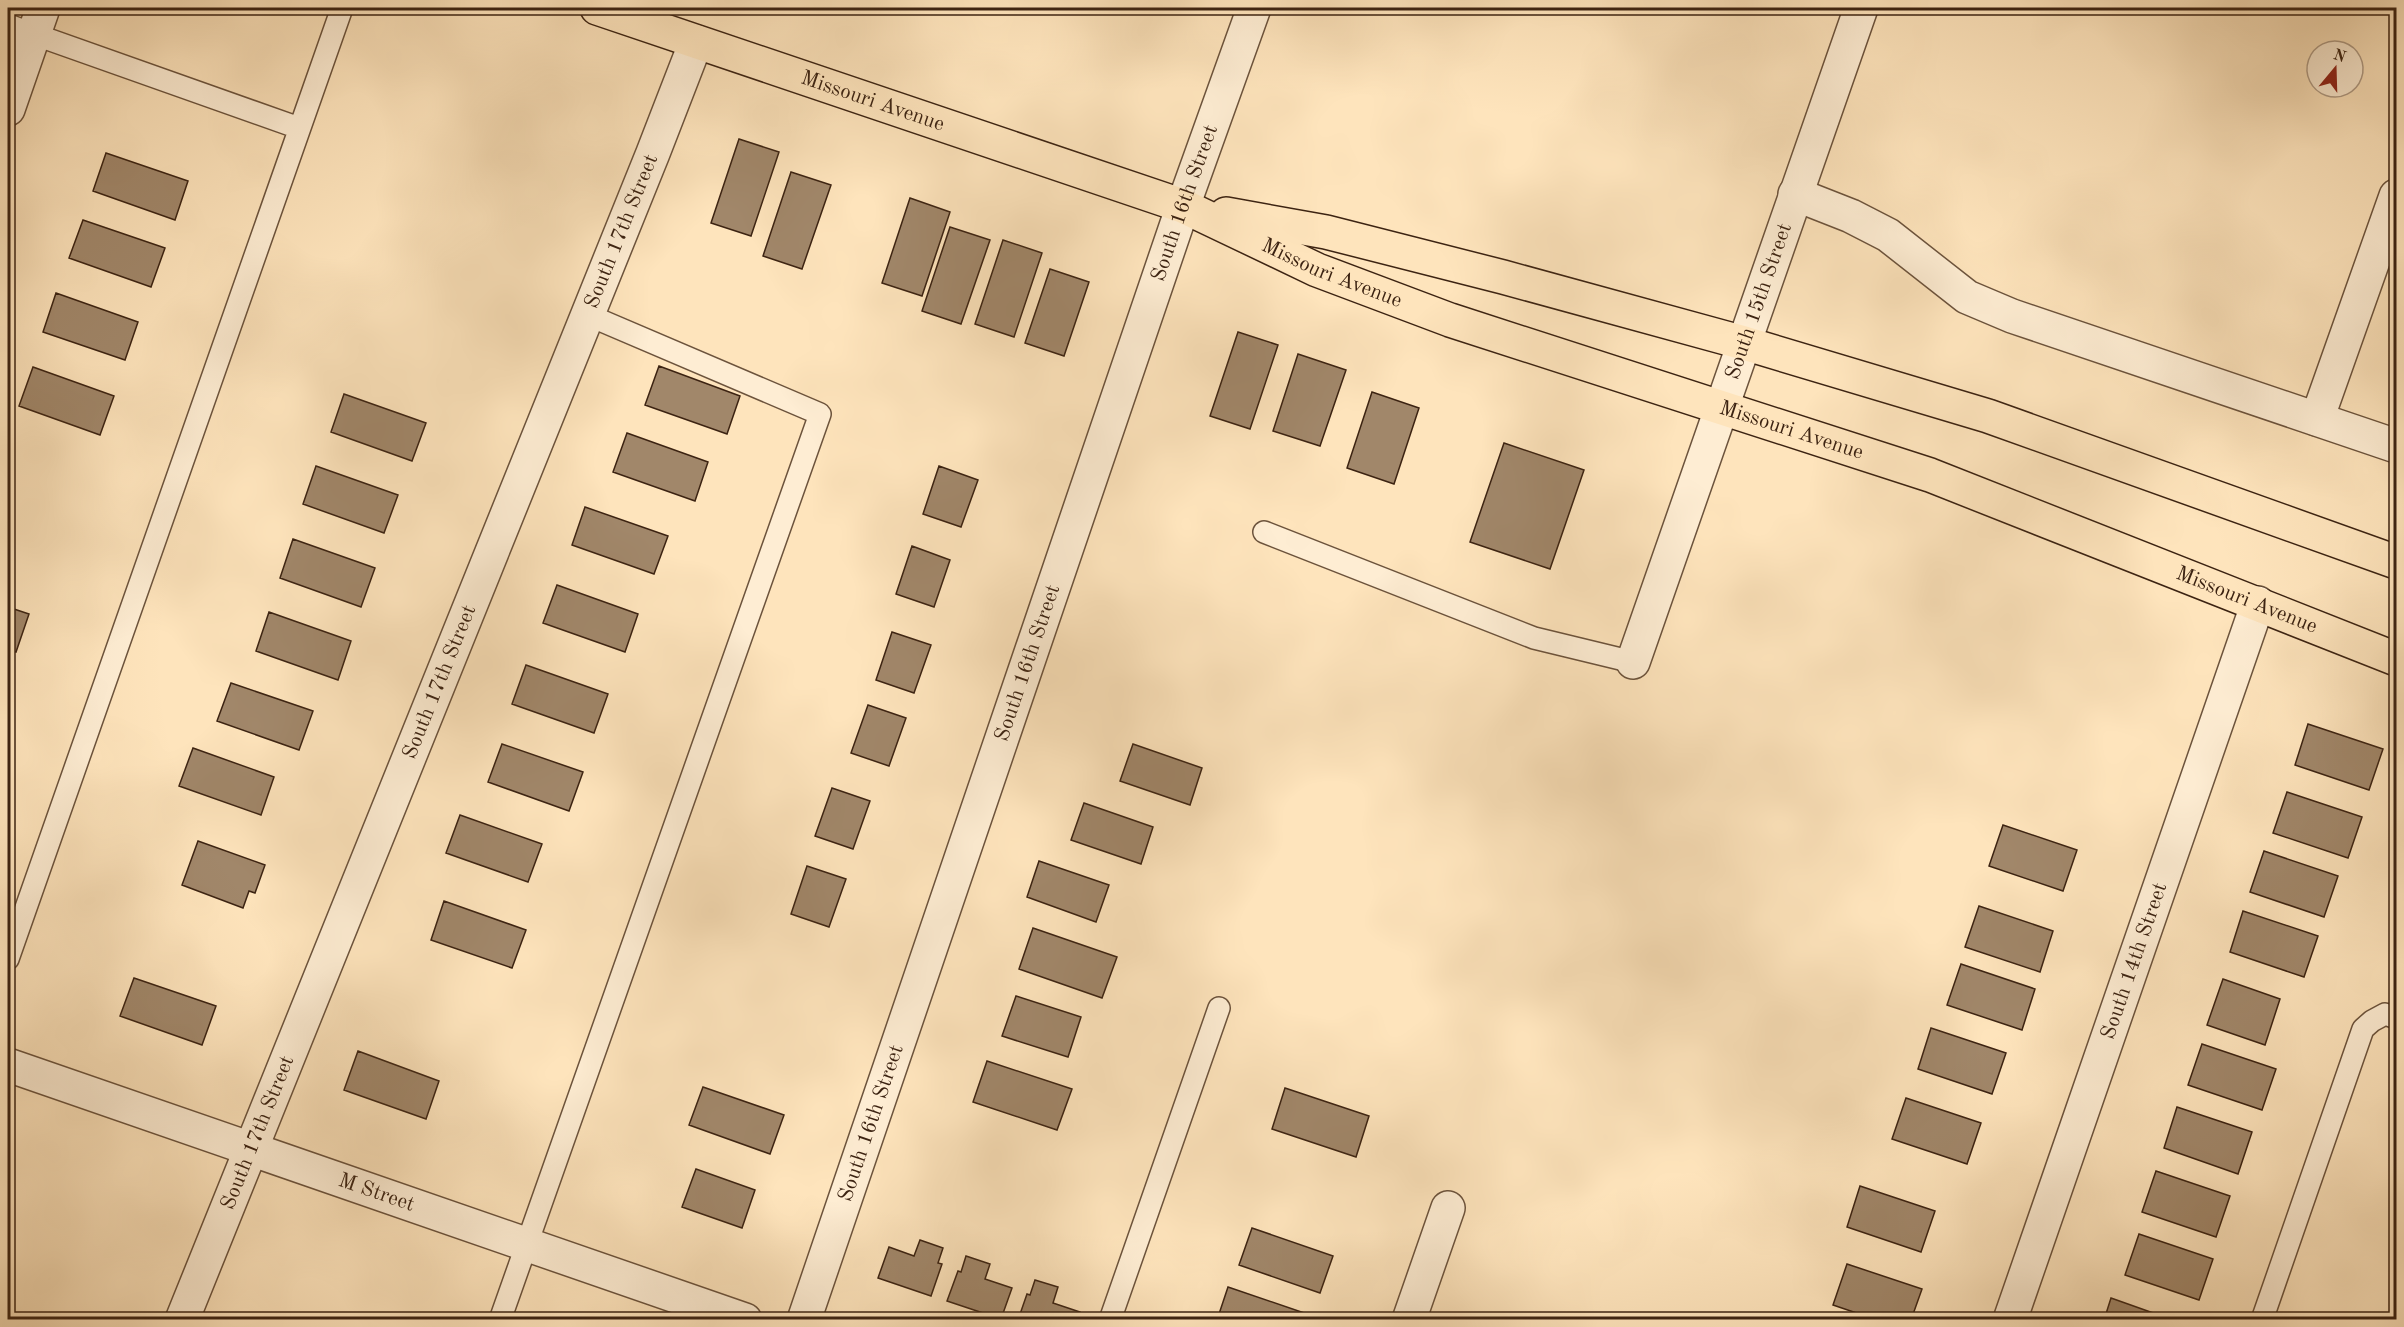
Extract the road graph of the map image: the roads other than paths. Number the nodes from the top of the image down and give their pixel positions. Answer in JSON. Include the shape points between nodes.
{"nodes":[{"id":1,"x":342,"y":8,"type":"edge"},
{"id":2,"x":597,"y":8,"type":"edge"},
{"id":3,"x":1254,"y":8,"type":"edge"},
{"id":4,"x":1861,"y":8,"type":"edge"},
{"id":5,"x":646,"y":15,"type":"edge"},
{"id":6,"x":28,"y":22,"type":"edge"},
{"id":7,"x":696,"y":42,"type":"junction"},
{"id":8,"x":8,"y":109,"type":"edge"},
{"id":9,"x":299,"y":128,"type":"junction"},
{"id":10,"x":1795,"y":194,"type":"junction"},
{"id":11,"x":2397,"y":196,"type":"edge"},
{"id":12,"x":1183,"y":206,"type":"junction"},
{"id":13,"x":588,"y":315,"type":"junction"},
{"id":14,"x":1744,"y":343,"type":"junction"},
{"id":15,"x":1722,"y":407,"type":"junction"},
{"id":16,"x":2317,"y":419,"type":"junction"},
{"id":17,"x":2397,"y":446,"type":"edge"},
{"id":18,"x":1264,"y":532,"type":"dead end"},
{"id":19,"x":2397,"y":562,"type":"edge"},
{"id":20,"x":2258,"y":603,"type":"junction"},
{"id":21,"x":2397,"y":659,"type":"edge"},
{"id":22,"x":1633,"y":662,"type":"joint"},
{"id":23,"x":8,"y":959,"type":"edge"},
{"id":24,"x":1219,"y":1008,"type":"dead end"},
{"id":25,"x":2397,"y":1018,"type":"edge"},
{"id":26,"x":8,"y":1065,"type":"edge"},
{"id":27,"x":250,"y":1149,"type":"junction"},
{"id":28,"x":1448,"y":1208,"type":"dead end"},
{"id":29,"x":526,"y":1244,"type":"junction"},
{"id":30,"x":182,"y":1320,"type":"edge"},
{"id":31,"x":500,"y":1320,"type":"edge"},
{"id":32,"x":745,"y":1320,"type":"edge"},
{"id":33,"x":804,"y":1320,"type":"edge"},
{"id":34,"x":1110,"y":1320,"type":"edge"},
{"id":35,"x":1409,"y":1320,"type":"edge"},
{"id":36,"x":2010,"y":1320,"type":"edge"},
{"id":37,"x":2262,"y":1320,"type":"edge"}],
"edges":[{"from":1,"to":9,"type":"lane"},
{"from":2,"to":5,"type":"main road","name":"Missouri Avenue"},
{"from":3,"to":12,"type":"street","name":"South 16th Street"},
{"from":4,"to":10,"type":"street","name":"South 15th Street"},
{"from":5,"to":7,"type":"main road","name":"Missouri Avenue"},
{"from":6,"to":8,"type":"street"},
{"from":6,"to":9,"type":"lane"},
{"from":7,"to":12,"type":"main road","name":"Missouri Avenue"},
{"from":7,"to":13,"type":"street","name":"South 17th Street"},
{"from":9,"to":23,"type":"lane"},
{"from":10,"to":14,"type":"street","name":"South 15th Street"},
{"from":10,"to":16,"type":"street","via":[[1888,236],[1967,297],[2003,313]]},
{"from":11,"to":16,"type":"street"},
{"from":12,"to":14,"type":"main road","name":"Missouri Avenue","via":[[1326,232]]},
{"from":12,"to":15,"type":"main road","name":"Missouri Avenue","via":[[1317,270],[1450,320]]},
{"from":12,"to":33,"type":"street","name":"South 16th Street"},
{"from":13,"to":27,"type":"street","name":"South 17th Street"},
{"from":13,"to":29,"type":"lane","via":[[820,414]]},
{"from":14,"to":15,"type":"street","name":"South 15th Street"},
{"from":14,"to":19,"type":"main road","name":"Missouri Avenue","via":[[1988,416]]},
{"from":15,"to":20,"type":"main road","name":"Missouri Avenue","via":[[1930,475]]},
{"from":15,"to":22,"type":"street","name":"South 15th Street"},
{"from":16,"to":17,"type":"street"},
{"from":18,"to":22,"type":"lane","via":[[1534,638]]},
{"from":20,"to":21,"type":"main road","name":"Missouri Avenue"},
{"from":20,"to":36,"type":"street","name":"South 14th Street"},
{"from":24,"to":34,"type":"lane"},
{"from":25,"to":37,"type":"lane","via":[[2385,1014],[2362,1029]]},
{"from":26,"to":27,"type":"street","name":"M Street"},
{"from":27,"to":29,"type":"street","name":"M Street"},
{"from":27,"to":30,"type":"street","name":"South 17th Street"},
{"from":28,"to":35,"type":"street"},
{"from":29,"to":31,"type":"lane"},
{"from":29,"to":32,"type":"street","name":"M Street"}]}
